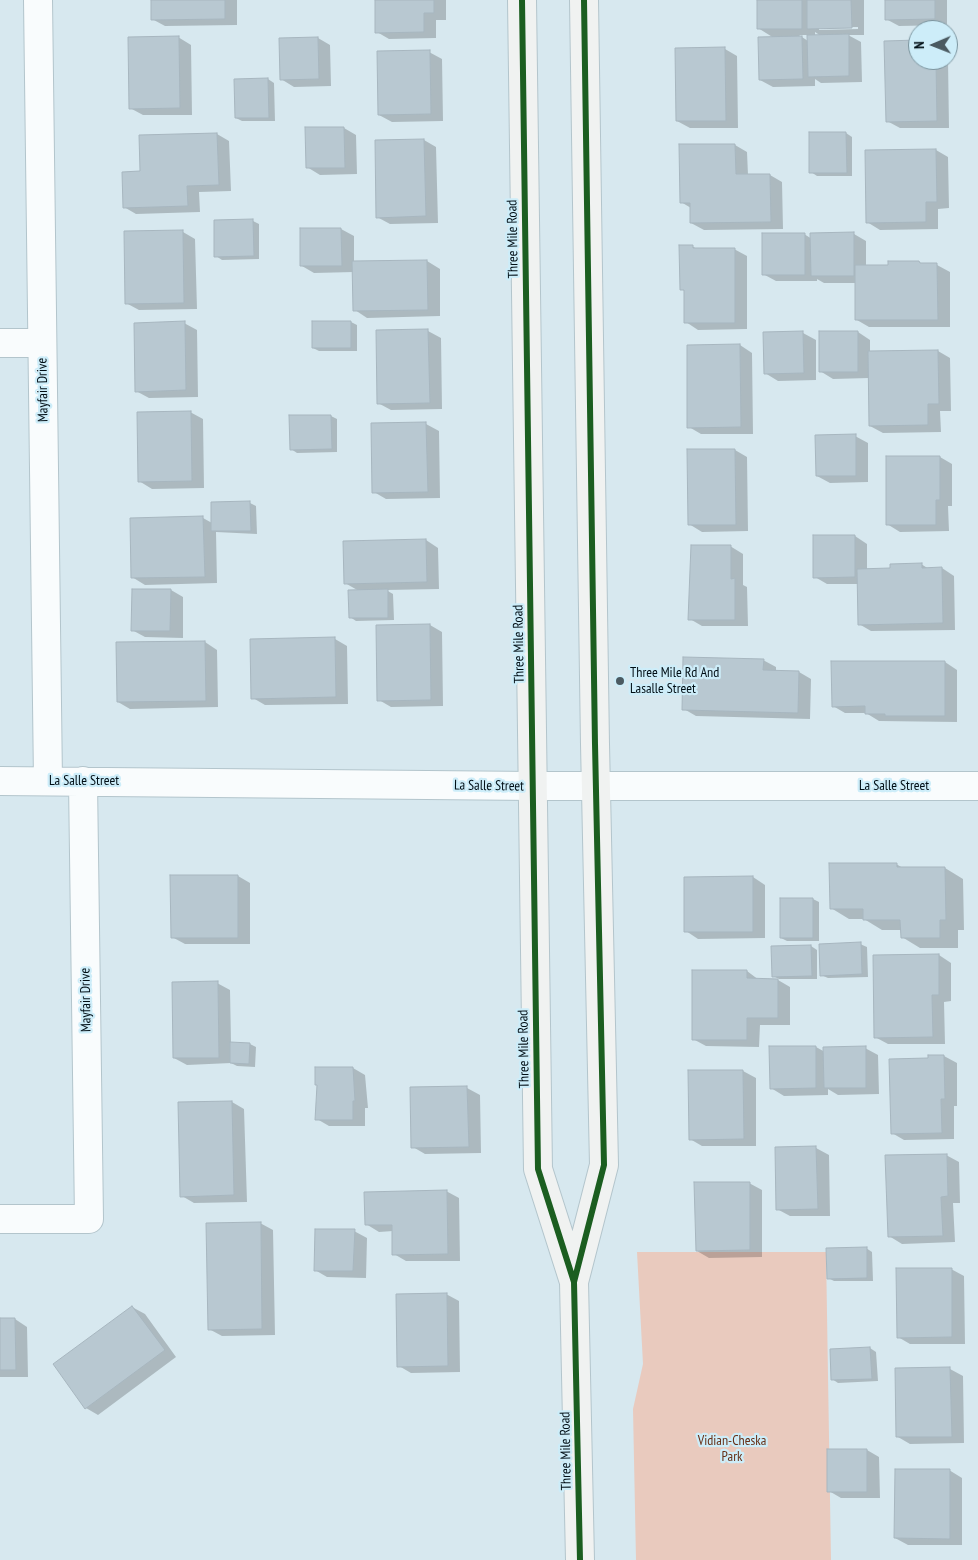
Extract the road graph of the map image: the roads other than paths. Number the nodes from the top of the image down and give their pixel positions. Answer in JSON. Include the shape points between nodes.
{"nodes":[{"id":1,"x":38,"y":0,"type":"edge"},
{"id":2,"x":522,"y":0,"type":"edge"},
{"id":3,"x":584,"y":0,"type":"edge"},
{"id":4,"x":0,"y":343,"type":"edge"},
{"id":5,"x":42,"y":343,"type":"junction"},
{"id":6,"x":0,"y":781,"type":"edge"},
{"id":7,"x":48,"y":781,"type":"junction"},
{"id":8,"x":83,"y":781,"type":"junction"},
{"id":9,"x":533,"y":786,"type":"junction"},
{"id":10,"x":595,"y":786,"type":"junction"},
{"id":11,"x":978,"y":786,"type":"edge"},
{"id":12,"x":0,"y":1218,"type":"edge"},
{"id":13,"x":574,"y":1282,"type":"junction"},
{"id":14,"x":580,"y":1560,"type":"edge"}],
"edges":[{"from":1,"to":5,"type":"street","name":"Mayfair Drive"},
{"from":2,"to":9,"type":"street","name":"Three Mile Road"},
{"from":3,"to":10,"type":"street","name":"Three Mile Road"},
{"from":4,"to":5,"type":"street"},
{"from":5,"to":7,"type":"street","name":"Mayfair Drive"},
{"from":6,"to":7,"type":"street","name":"La Salle Street"},
{"from":7,"to":8,"type":"street","name":"La Salle Street"},
{"from":8,"to":9,"type":"street","name":"La Salle Street"},
{"from":8,"to":12,"type":"street","name":"Mayfair Drive","via":[[89,1219]]},
{"from":9,"to":10,"type":"street","name":"La Salle Street"},
{"from":9,"to":13,"type":"street","name":"Three Mile Road","via":[[538,1169]]},
{"from":10,"to":11,"type":"street","name":"La Salle Street"},
{"from":10,"to":13,"type":"street","name":"Three Mile Road","via":[[604,1165]]},
{"from":13,"to":14,"type":"street","name":"Three Mile Road"}]}
